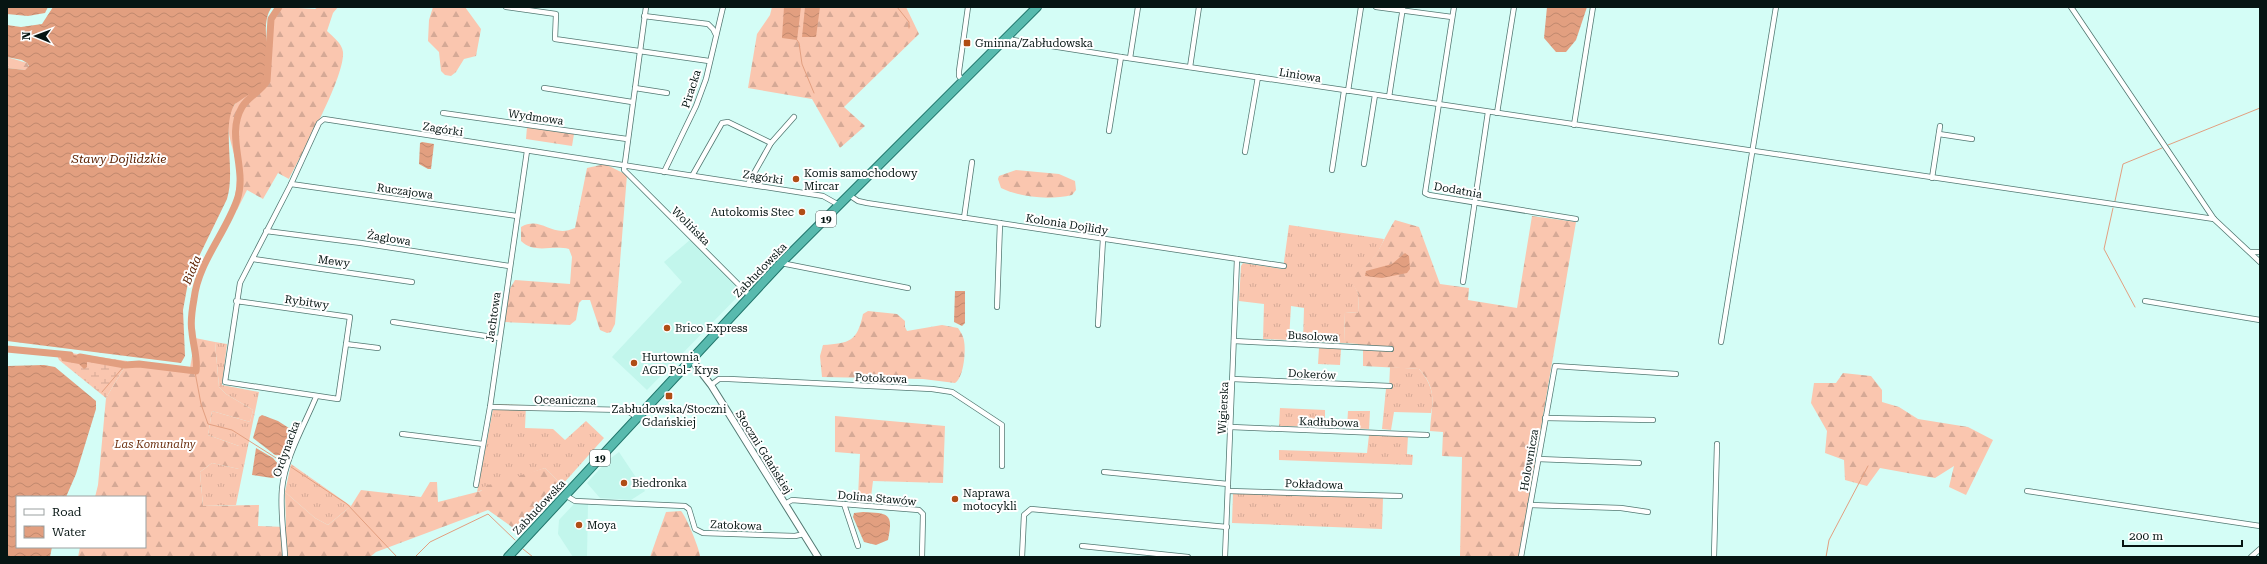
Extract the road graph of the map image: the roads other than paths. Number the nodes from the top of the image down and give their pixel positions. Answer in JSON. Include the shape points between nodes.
{"nodes":[{"id":1,"x":506,"y":7,"type":"edge"},
{"id":2,"x":640,"y":7,"type":"edge"},
{"id":3,"x":645,"y":7,"type":"edge"},
{"id":4,"x":723,"y":7,"type":"edge"},
{"id":5,"x":968,"y":7,"type":"edge"},
{"id":6,"x":1037,"y":7,"type":"edge"},
{"id":7,"x":1138,"y":7,"type":"edge"},
{"id":8,"x":1200,"y":7,"type":"edge"},
{"id":9,"x":1361,"y":7,"type":"edge"},
{"id":10,"x":1376,"y":7,"type":"edge"},
{"id":11,"x":1454,"y":7,"type":"edge"},
{"id":12,"x":1514,"y":7,"type":"edge"},
{"id":13,"x":1593,"y":7,"type":"edge"},
{"id":14,"x":1776,"y":7,"type":"edge"},
{"id":15,"x":2071,"y":7,"type":"edge"},
{"id":16,"x":1403,"y":9,"type":"edge"},
{"id":17,"x":644,"y":16,"type":"junction"},
{"id":18,"x":1452,"y":17,"type":"junction"},
{"id":19,"x":716,"y":35,"type":"junction"},
{"id":20,"x":1007,"y":36,"type":"junction"},
{"id":21,"x":639,"y":52,"type":"junction"},
{"id":22,"x":1121,"y":57,"type":"junction"},
{"id":23,"x":1130,"y":58,"type":"junction"},
{"id":24,"x":709,"y":61,"type":"junction"},
{"id":25,"x":1190,"y":67,"type":"junction"},
{"id":26,"x":1258,"y":77,"type":"junction"},
{"id":27,"x":963,"y":81,"type":"junction"},
{"id":28,"x":544,"y":88,"type":"dead end"},
{"id":29,"x":634,"y":88,"type":"junction"},
{"id":30,"x":1346,"y":91,"type":"junction"},
{"id":31,"x":667,"y":93,"type":"dead end"},
{"id":32,"x":1375,"y":95,"type":"junction"},
{"id":33,"x":1390,"y":97,"type":"junction"},
{"id":34,"x":632,"y":102,"type":"junction"},
{"id":35,"x":1439,"y":104,"type":"junction"},
{"id":36,"x":1488,"y":112,"type":"junction"},
{"id":37,"x":443,"y":113,"type":"dead end"},
{"id":38,"x":1497,"y":114,"type":"junction"},
{"id":39,"x":794,"y":117,"type":"dead end"},
{"id":40,"x":1574,"y":125,"type":"junction"},
{"id":41,"x":1940,"y":126,"type":"dead end"},
{"id":42,"x":1109,"y":131,"type":"dead end"},
{"id":43,"x":1939,"y":134,"type":"junction"},
{"id":44,"x":627,"y":139,"type":"junction"},
{"id":45,"x":1972,"y":139,"type":"dead end"},
{"id":46,"x":771,"y":143,"type":"junction"},
{"id":47,"x":527,"y":151,"type":"junction"},
{"id":48,"x":1245,"y":152,"type":"dead end"},
{"id":49,"x":1752,"y":152,"type":"junction"},
{"id":50,"x":972,"y":162,"type":"dead end"},
{"id":51,"x":1364,"y":164,"type":"dead end"},
{"id":52,"x":623,"y":166,"type":"junction"},
{"id":53,"x":1332,"y":170,"type":"dead end"},
{"id":54,"x":664,"y":172,"type":"junction"},
{"id":55,"x":692,"y":176,"type":"junction"},
{"id":56,"x":1932,"y":178,"type":"junction"},
{"id":57,"x":291,"y":184,"type":"junction"},
{"id":58,"x":748,"y":184,"type":"junction"},
{"id":59,"x":849,"y":195,"type":"junction"},
{"id":60,"x":1474,"y":202,"type":"junction"},
{"id":61,"x":839,"y":205,"type":"junction"},
{"id":62,"x":517,"y":216,"type":"junction"},
{"id":63,"x":964,"y":218,"type":"junction"},
{"id":64,"x":1576,"y":219,"type":"dead end"},
{"id":65,"x":2214,"y":219,"type":"junction"},
{"id":66,"x":1000,"y":223,"type":"junction"},
{"id":67,"x":266,"y":231,"type":"junction"},
{"id":68,"x":1103,"y":239,"type":"junction"},
{"id":69,"x":2250,"y":252,"type":"junction"},
{"id":70,"x":2260,"y":252,"type":"edge"},
{"id":71,"x":253,"y":259,"type":"junction"},
{"id":72,"x":1237,"y":260,"type":"junction"},
{"id":73,"x":2260,"y":262,"type":"edge"},
{"id":74,"x":782,"y":264,"type":"junction"},
{"id":75,"x":509,"y":266,"type":"junction"},
{"id":76,"x":1284,"y":266,"type":"dead end"},
{"id":77,"x":412,"y":282,"type":"dead end"},
{"id":78,"x":1463,"y":282,"type":"dead end"},
{"id":79,"x":908,"y":288,"type":"dead end"},
{"id":80,"x":750,"y":296,"type":"junction"},
{"id":81,"x":236,"y":301,"type":"junction"},
{"id":82,"x":2145,"y":301,"type":"dead end"},
{"id":83,"x":997,"y":307,"type":"dead end"},
{"id":84,"x":2260,"y":320,"type":"edge"},
{"id":85,"x":393,"y":322,"type":"dead end"},
{"id":86,"x":1098,"y":325,"type":"dead end"},
{"id":87,"x":499,"y":338,"type":"junction"},
{"id":88,"x":1234,"y":341,"type":"junction"},
{"id":89,"x":1721,"y":342,"type":"dead end"},
{"id":90,"x":346,"y":344,"type":"junction"},
{"id":91,"x":378,"y":348,"type":"dead end"},
{"id":92,"x":1391,"y":349,"type":"dead end"},
{"id":93,"x":692,"y":359,"type":"junction"},
{"id":94,"x":1676,"y":374,"type":"dead end"},
{"id":95,"x":1234,"y":379,"type":"junction"},
{"id":96,"x":711,"y":385,"type":"junction"},
{"id":97,"x":1390,"y":386,"type":"dead end"},
{"id":98,"x":316,"y":397,"type":"junction"},
{"id":99,"x":490,"y":406,"type":"junction"},
{"id":100,"x":638,"y":417,"type":"junction"},
{"id":101,"x":1546,"y":418,"type":"junction"},
{"id":102,"x":1653,"y":420,"type":"dead end"},
{"id":103,"x":1231,"y":427,"type":"junction"},
{"id":104,"x":402,"y":434,"type":"dead end"},
{"id":105,"x":1427,"y":435,"type":"dead end"},
{"id":106,"x":483,"y":444,"type":"junction"},
{"id":107,"x":1717,"y":444,"type":"dead end"},
{"id":108,"x":1538,"y":459,"type":"junction"},
{"id":109,"x":1638,"y":463,"type":"dead end"},
{"id":110,"x":1002,"y":466,"type":"dead end"},
{"id":111,"x":1104,"y":472,"type":"dead end"},
{"id":112,"x":1228,"y":484,"type":"junction"},
{"id":113,"x":476,"y":485,"type":"dead end"},
{"id":114,"x":1228,"y":491,"type":"junction"},
{"id":115,"x":2027,"y":491,"type":"dead end"},
{"id":116,"x":565,"y":495,"type":"junction"},
{"id":117,"x":1400,"y":496,"type":"dead end"},
{"id":118,"x":785,"y":504,"type":"junction"},
{"id":119,"x":844,"y":504,"type":"junction"},
{"id":120,"x":1530,"y":506,"type":"junction"},
{"id":121,"x":1648,"y":512,"type":"dead end"},
{"id":122,"x":2260,"y":526,"type":"edge"},
{"id":123,"x":1227,"y":527,"type":"junction"},
{"id":124,"x":804,"y":534,"type":"junction"},
{"id":125,"x":858,"y":546,"type":"dead end"},
{"id":126,"x":1082,"y":546,"type":"dead end"},
{"id":127,"x":2260,"y":549,"type":"edge"},
{"id":128,"x":285,"y":557,"type":"edge"},
{"id":129,"x":508,"y":557,"type":"edge"},
{"id":130,"x":818,"y":557,"type":"edge"},
{"id":131,"x":922,"y":557,"type":"edge"},
{"id":132,"x":1022,"y":557,"type":"edge"},
{"id":133,"x":1188,"y":557,"type":"edge"},
{"id":134,"x":1226,"y":557,"type":"edge"},
{"id":135,"x":1521,"y":557,"type":"edge"},
{"id":136,"x":1714,"y":557,"type":"edge"},
{"id":137,"x":2251,"y":557,"type":"edge"}],
"edges":[{"from":1,"to":21,"type":"street","via":[[556,14],[554,39]]},
{"from":2,"to":3,"type":"street"},
{"from":3,"to":17,"type":"street"},
{"from":4,"to":19,"type":"street","name":"Piracka"},
{"from":5,"to":27,"type":"street","via":[[959,71]]},
{"from":6,"to":20,"type":"highway","name":"Zabłudowska","number":"19"},
{"from":7,"to":23,"type":"street"},
{"from":8,"to":25,"type":"street"},
{"from":9,"to":30,"type":"street"},
{"from":10,"to":16,"type":"street"},
{"from":11,"to":18,"type":"street"},
{"from":12,"to":38,"type":"street"},
{"from":13,"to":40,"type":"street"},
{"from":14,"to":49,"type":"street"},
{"from":15,"to":65,"type":"street"},
{"from":16,"to":18,"type":"street"},
{"from":16,"to":33,"type":"street"},
{"from":17,"to":19,"type":"street","via":[[708,24],[714,28]]},
{"from":17,"to":21,"type":"street"},
{"from":18,"to":35,"type":"street"},
{"from":19,"to":24,"type":"street","name":"Piracka"},
{"from":20,"to":22,"type":"street","name":"Liniowa","via":[[1013,40]]},
{"from":20,"to":27,"type":"highway","name":"Zabłudowska","number":"19"},
{"from":21,"to":24,"type":"street"},
{"from":21,"to":29,"type":"street"},
{"from":22,"to":23,"type":"street","name":"Liniowa"},
{"from":22,"to":42,"type":"street"},
{"from":23,"to":25,"type":"street","name":"Liniowa"},
{"from":24,"to":54,"type":"street","name":"Piracka","via":[[706,79],[696,106]]},
{"from":25,"to":26,"type":"street","name":"Liniowa"},
{"from":26,"to":30,"type":"street","name":"Liniowa"},
{"from":26,"to":48,"type":"street"},
{"from":27,"to":59,"type":"highway","name":"Zabłudowska","number":"19"},
{"from":28,"to":34,"type":"street"},
{"from":29,"to":31,"type":"street"},
{"from":29,"to":34,"type":"street"},
{"from":30,"to":32,"type":"street","name":"Liniowa"},
{"from":30,"to":53,"type":"street"},
{"from":32,"to":33,"type":"street","name":"Liniowa"},
{"from":32,"to":51,"type":"street"},
{"from":33,"to":35,"type":"street","name":"Liniowa"},
{"from":34,"to":44,"type":"street"},
{"from":35,"to":36,"type":"street","name":"Liniowa"},
{"from":35,"to":60,"type":"street","name":"Dodatnia","via":[[1425,193]]},
{"from":36,"to":38,"type":"street","name":"Liniowa"},
{"from":36,"to":60,"type":"street"},
{"from":37,"to":44,"type":"street","name":"Wydmowa"},
{"from":38,"to":40,"type":"street","name":"Liniowa"},
{"from":39,"to":46,"type":"street"},
{"from":40,"to":49,"type":"street","name":"Liniowa"},
{"from":41,"to":43,"type":"street"},
{"from":43,"to":45,"type":"street"},
{"from":43,"to":56,"type":"street"},
{"from":44,"to":52,"type":"street"},
{"from":46,"to":55,"type":"street","via":[[728,122],[722,123]]},
{"from":46,"to":58,"type":"street"},
{"from":47,"to":52,"type":"street","name":"Zagórki"},
{"from":47,"to":57,"type":"street","name":"Zagórki","via":[[324,119],[319,123]]},
{"from":47,"to":62,"type":"street","name":"Jachtowa"},
{"from":49,"to":56,"type":"street","name":"Liniowa"},
{"from":49,"to":89,"type":"street"},
{"from":50,"to":63,"type":"street"},
{"from":52,"to":54,"type":"street","name":"Zagórki"},
{"from":52,"to":80,"type":"street","name":"Wolińska","via":[[624,170]]},
{"from":54,"to":55,"type":"street","name":"Zagórki"},
{"from":55,"to":58,"type":"street","name":"Zagórki"},
{"from":56,"to":65,"type":"street","name":"Liniowa"},
{"from":57,"to":62,"type":"street","name":"Ruczajowa"},
{"from":57,"to":67,"type":"street","name":"Zagórki"},
{"from":58,"to":61,"type":"street","name":"Zagórki","via":[[823,196]]},
{"from":59,"to":61,"type":"highway","name":"Zabłudowska","number":"19"},
{"from":59,"to":63,"type":"street","name":"Kolonia Dojlidy","via":[[867,203]]},
{"from":60,"to":64,"type":"street","name":"Dodatnia"},
{"from":60,"to":78,"type":"street"},
{"from":61,"to":74,"type":"highway","name":"Zabłudowska","number":"19"},
{"from":62,"to":75,"type":"street","name":"Jachtowa"},
{"from":63,"to":66,"type":"street","name":"Kolonia Dojlidy"},
{"from":65,"to":69,"type":"street"},
{"from":66,"to":68,"type":"street","name":"Kolonia Dojlidy"},
{"from":66,"to":83,"type":"street"},
{"from":67,"to":71,"type":"street","name":"Zagórki"},
{"from":67,"to":75,"type":"street","name":"Żaglowa"},
{"from":68,"to":72,"type":"street","name":"Kolonia Dojlidy"},
{"from":68,"to":86,"type":"street"},
{"from":69,"to":70,"type":"street"},
{"from":69,"to":73,"type":"street"},
{"from":71,"to":77,"type":"street","name":"Mewy"},
{"from":71,"to":81,"type":"street","name":"Zagórki","via":[[240,283]]},
{"from":72,"to":76,"type":"street","name":"Kolonia Dojlidy"},
{"from":72,"to":88,"type":"street","name":"Wigierska"},
{"from":74,"to":79,"type":"street"},
{"from":74,"to":80,"type":"highway","name":"Zabłudowska","number":"19"},
{"from":75,"to":87,"type":"street","name":"Jachtowa"},
{"from":80,"to":93,"type":"highway","name":"Zabłudowska","number":"19"},
{"from":81,"to":90,"type":"street","name":"Rybitwy","via":[[350,317]]},
{"from":81,"to":98,"type":"street","name":"Zagórki","via":[[225,382]]},
{"from":82,"to":84,"type":"street"},
{"from":85,"to":87,"type":"street"},
{"from":87,"to":99,"type":"street","name":"Jachtowa"},
{"from":88,"to":92,"type":"street","name":"Busolowa"},
{"from":88,"to":95,"type":"street","name":"Wigierska"},
{"from":90,"to":91,"type":"street"},
{"from":90,"to":98,"type":"street","name":"Rybitwy","via":[[338,399]]},
{"from":93,"to":96,"type":"street","name":"Stoczni Gdańskiej"},
{"from":93,"to":100,"type":"highway","name":"Zabłudowska","number":"19"},
{"from":94,"to":101,"type":"street","name":"Holownicza","via":[[1555,366]]},
{"from":95,"to":97,"type":"street","name":"Dokerów"},
{"from":95,"to":103,"type":"street","name":"Wigierska"},
{"from":96,"to":110,"type":"street","name":"Potokowa","via":[[719,379],[730,379],[952,392],[1002,425]]},
{"from":96,"to":118,"type":"street","name":"Stoczni Gdańskiej"},
{"from":98,"to":128,"type":"street","name":"Ordynacka","via":[[291,456],[283,483]]},
{"from":99,"to":100,"type":"street","name":"Oceaniczna","via":[[626,410]]},
{"from":99,"to":106,"type":"street","name":"Jachtowa"},
{"from":100,"to":116,"type":"highway","name":"Zabłudowska","number":"19"},
{"from":101,"to":102,"type":"street"},
{"from":101,"to":108,"type":"street","name":"Holownicza"},
{"from":103,"to":105,"type":"street","name":"Kadłubowa"},
{"from":103,"to":112,"type":"street","name":"Wigierska"},
{"from":104,"to":106,"type":"street"},
{"from":106,"to":113,"type":"street","name":"Jachtowa"},
{"from":107,"to":136,"type":"street"},
{"from":108,"to":109,"type":"street"},
{"from":108,"to":120,"type":"street","name":"Holownicza"},
{"from":111,"to":112,"type":"street"},
{"from":112,"to":114,"type":"street","name":"Wigierska"},
{"from":114,"to":117,"type":"street","name":"Pokładowa"},
{"from":114,"to":123,"type":"street","name":"Wigierska"},
{"from":115,"to":122,"type":"street"},
{"from":116,"to":124,"type":"street","name":"Zatokowa","via":[[575,501],[685,506],[689,509],[695,529],[703,533],[795,536]]},
{"from":116,"to":129,"type":"highway","name":"Zabłudowska","number":"19"},
{"from":118,"to":119,"type":"street","name":"Dolina Stawów","via":[[792,500]]},
{"from":118,"to":124,"type":"street","name":"Stoczni Gdańskiej"},
{"from":119,"to":125,"type":"street"},
{"from":119,"to":131,"type":"street","name":"Dolina Stawów","via":[[921,511]]},
{"from":120,"to":121,"type":"street","via":[[1621,508]]},
{"from":120,"to":135,"type":"street","name":"Holownicza"},
{"from":123,"to":132,"type":"street","via":[[1036,508],[1027,511],[1024,516]]},
{"from":123,"to":134,"type":"street","name":"Wigierska"},
{"from":124,"to":130,"type":"street","name":"Stoczni Gdańskiej"},
{"from":126,"to":133,"type":"street"},
{"from":127,"to":137,"type":"street"}]}
